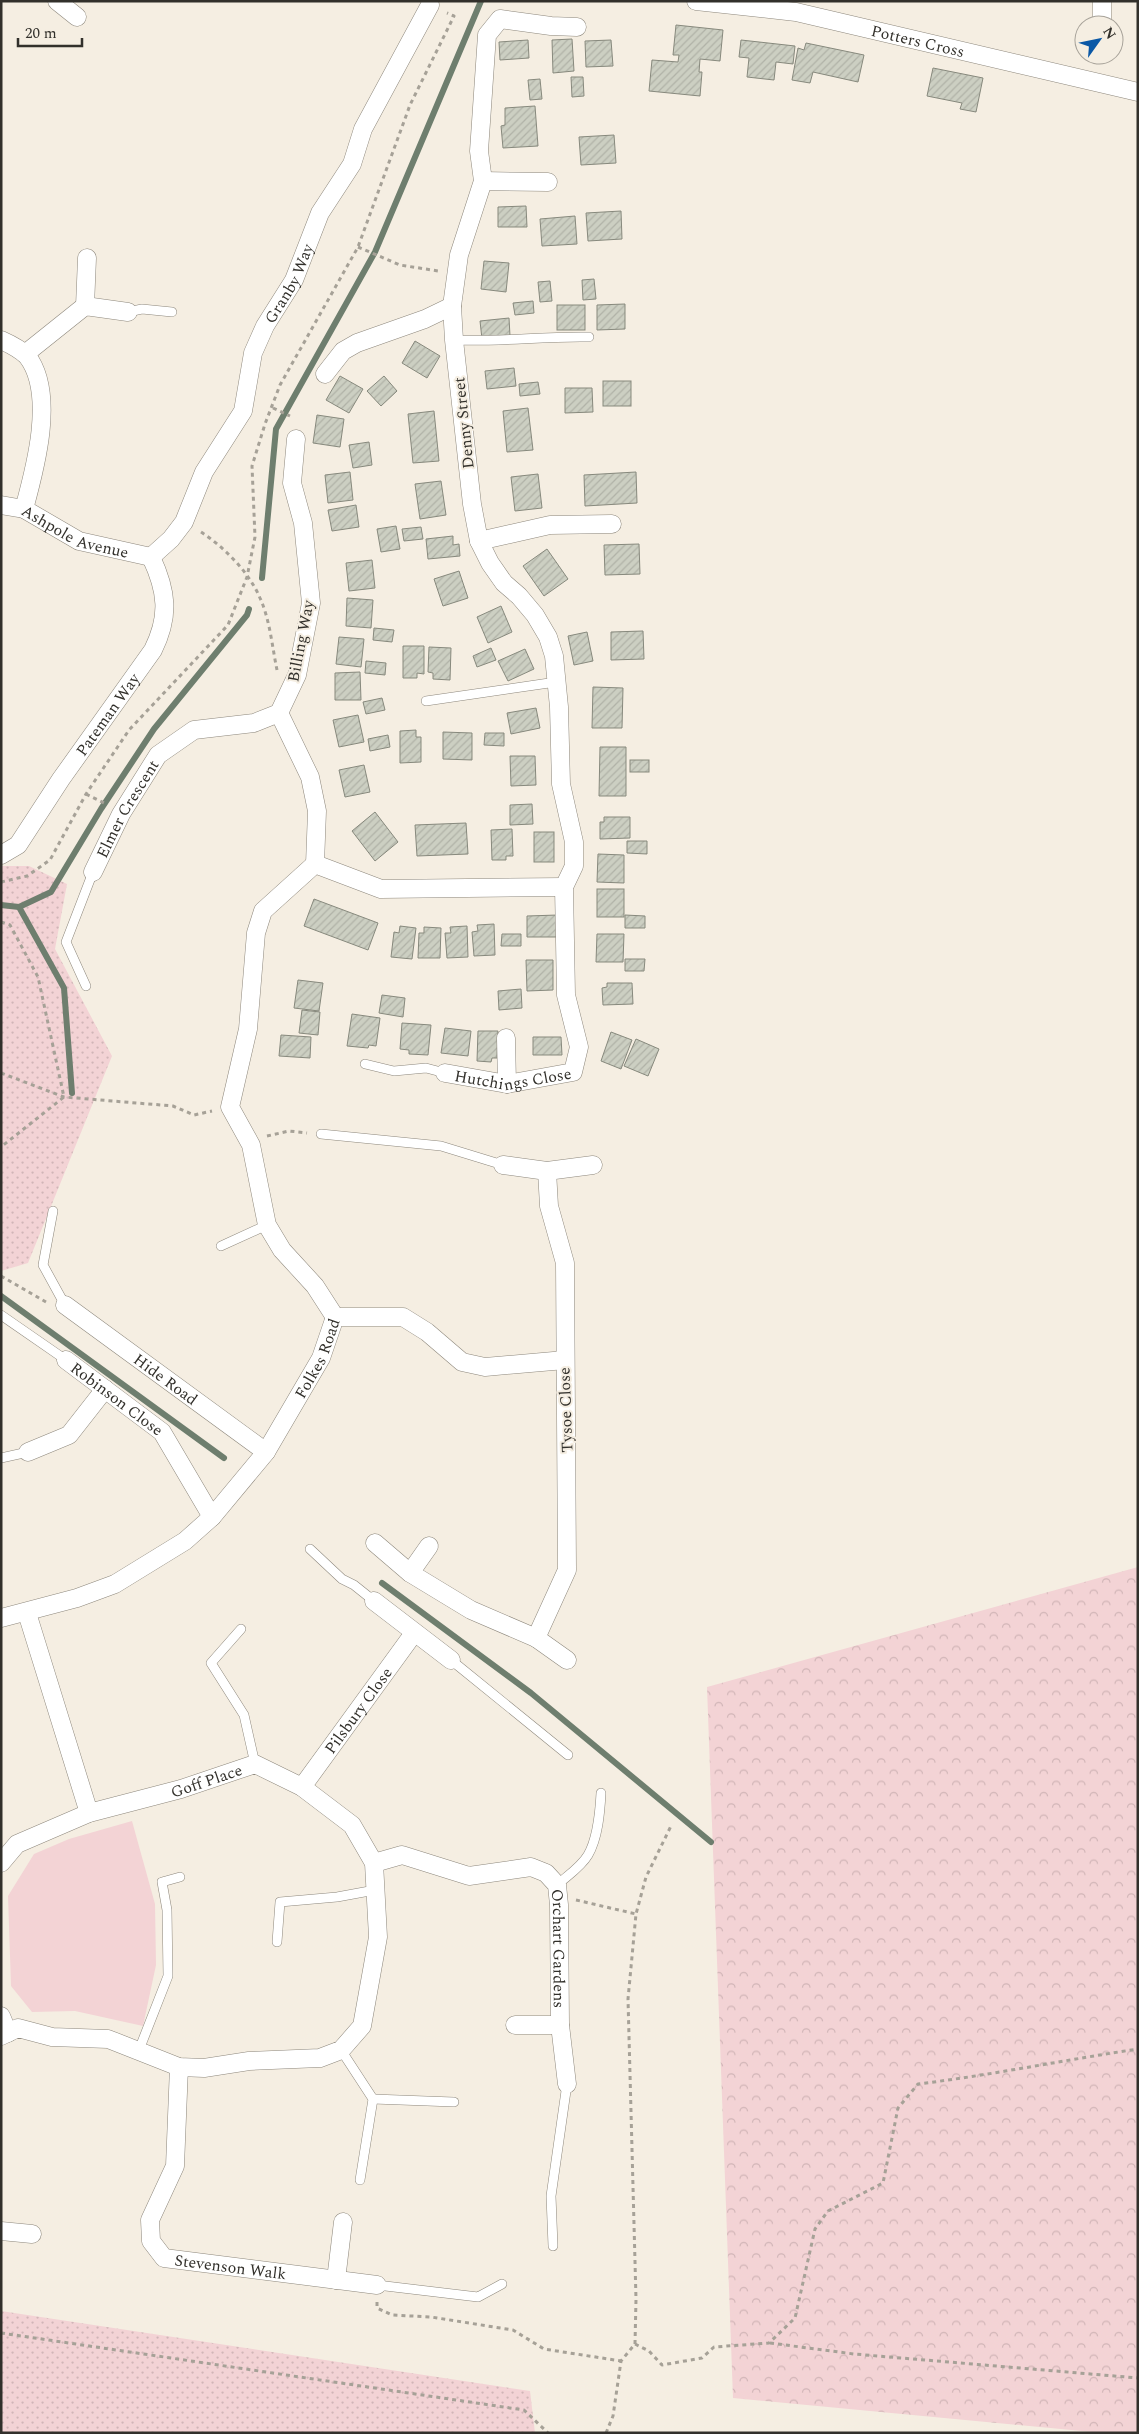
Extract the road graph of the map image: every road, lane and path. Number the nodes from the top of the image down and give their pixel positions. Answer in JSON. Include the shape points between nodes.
{"nodes":[{"id":1,"x":57,"y":1,"type":"edge"},
{"id":2,"x":696,"y":1,"type":"edge"},
{"id":3,"x":1102,"y":1,"type":"edge"},
{"id":4,"x":430,"y":5,"type":"joint"},
{"id":5,"x":1102,"y":15,"type":"edge"},
{"id":6,"x":77,"y":17,"type":"dead end"},
{"id":7,"x":577,"y":27,"type":"dead end"},
{"id":8,"x":1138,"y":92,"type":"edge"},
{"id":9,"x":483,"y":181,"type":"junction"},
{"id":10,"x":548,"y":182,"type":"dead end"},
{"id":11,"x":358,"y":247,"type":"junction"},
{"id":12,"x":87,"y":258,"type":"dead end"},
{"id":13,"x":456,"y":273,"type":"junction"},
{"id":14,"x":85,"y":306,"type":"junction"},
{"id":15,"x":452,"y":306,"type":"junction"},
{"id":16,"x":128,"y":312,"type":"joint"},
{"id":17,"x":172,"y":312,"type":"dead end"},
{"id":18,"x":589,"y":337,"type":"dead end"},
{"id":19,"x":1,"y":340,"type":"edge"},
{"id":20,"x":454,"y":340,"type":"junction"},
{"id":21,"x":25,"y":354,"type":"junction"},
{"id":22,"x":325,"y":374,"type":"dead end"},
{"id":23,"x":273,"y":408,"type":"junction"},
{"id":24,"x":290,"y":416,"type":"dead end"},
{"id":25,"x":296,"y":439,"type":"dead end"},
{"id":26,"x":1,"y":505,"type":"edge"},
{"id":27,"x":24,"y":509,"type":"junction"},
{"id":28,"x":184,"y":522,"type":"junction"},
{"id":29,"x":612,"y":524,"type":"dead end"},
{"id":30,"x":479,"y":541,"type":"junction"},
{"id":31,"x":151,"y":557,"type":"junction"},
{"id":32,"x":248,"y":577,"type":"junction"},
{"id":33,"x":556,"y":682,"type":"junction"},
{"id":34,"x":426,"y":701,"type":"dead end"},
{"id":35,"x":282,"y":706,"type":"junction"},
{"id":36,"x":86,"y":794,"type":"junction"},
{"id":37,"x":97,"y":800,"type":"dead end"},
{"id":38,"x":1,"y":855,"type":"edge"},
{"id":39,"x":315,"y":864,"type":"junction"},
{"id":40,"x":93,"y":872,"type":"joint"},
{"id":41,"x":1,"y":882,"type":"edge"},
{"id":42,"x":564,"y":887,"type":"junction"},
{"id":43,"x":1,"y":922,"type":"edge"},
{"id":44,"x":86,"y":986,"type":"dead end"},
{"id":45,"x":506,"y":1038,"type":"dead end"},
{"id":46,"x":365,"y":1064,"type":"dead end"},
{"id":47,"x":1,"y":1073,"type":"edge"},
{"id":48,"x":445,"y":1073,"type":"joint"},
{"id":49,"x":507,"y":1084,"type":"junction"},
{"id":50,"x":64,"y":1097,"type":"junction"},
{"id":51,"x":230,"y":1107,"type":"junction"},
{"id":52,"x":321,"y":1134,"type":"joint"},
{"id":53,"x":251,"y":1145,"type":"junction"},
{"id":54,"x":1,"y":1147,"type":"edge"},
{"id":55,"x":503,"y":1165,"type":"joint"},
{"id":56,"x":593,"y":1165,"type":"dead end"},
{"id":57,"x":547,"y":1171,"type":"junction"},
{"id":58,"x":53,"y":1211,"type":"dead end"},
{"id":59,"x":267,"y":1225,"type":"junction"},
{"id":60,"x":221,"y":1246,"type":"dead end"},
{"id":61,"x":1,"y":1276,"type":"edge"},
{"id":62,"x":65,"y":1305,"type":"junction"},
{"id":63,"x":1,"y":1315,"type":"edge"},
{"id":64,"x":335,"y":1317,"type":"junction"},
{"id":65,"x":66,"y":1360,"type":"joint"},
{"id":66,"x":564,"y":1360,"type":"junction"},
{"id":67,"x":104,"y":1389,"type":"junction"},
{"id":68,"x":28,"y":1452,"type":"joint"},
{"id":69,"x":266,"y":1452,"type":"junction"},
{"id":70,"x":1,"y":1458,"type":"edge"},
{"id":71,"x":212,"y":1517,"type":"junction"},
{"id":72,"x":375,"y":1543,"type":"dead end"},
{"id":73,"x":429,"y":1546,"type":"dead end"},
{"id":74,"x":310,"y":1549,"type":"dead end"},
{"id":75,"x":410,"y":1573,"type":"junction"},
{"id":76,"x":374,"y":1601,"type":"joint"},
{"id":77,"x":27,"y":1612,"type":"junction"},
{"id":78,"x":1,"y":1618,"type":"edge"},
{"id":79,"x":241,"y":1629,"type":"dead end"},
{"id":80,"x":414,"y":1633,"type":"junction"},
{"id":81,"x":536,"y":1638,"type":"junction"},
{"id":82,"x":451,"y":1660,"type":"joint"},
{"id":83,"x":567,"y":1660,"type":"dead end"},
{"id":84,"x":568,"y":1755,"type":"dead end"},
{"id":85,"x":255,"y":1764,"type":"junction"},
{"id":86,"x":302,"y":1787,"type":"junction"},
{"id":87,"x":601,"y":1793,"type":"dead end"},
{"id":88,"x":90,"y":1813,"type":"junction"},
{"id":89,"x":671,"y":1826,"type":"dead end"},
{"id":90,"x":1,"y":1863,"type":"edge"},
{"id":91,"x":374,"y":1864,"type":"junction"},
{"id":92,"x":180,"y":1877,"type":"dead end"},
{"id":93,"x":375,"y":1890,"type":"junction"},
{"id":94,"x":557,"y":1890,"type":"junction"},
{"id":95,"x":636,"y":1914,"type":"junction"},
{"id":96,"x":277,"y":1942,"type":"dead end"},
{"id":97,"x":1,"y":2016,"type":"edge"},
{"id":98,"x":515,"y":2025,"type":"dead end"},
{"id":99,"x":560,"y":2025,"type":"junction"},
{"id":100,"x":5,"y":2035,"type":"edge"},
{"id":101,"x":1138,"y":2049,"type":"edge"},
{"id":102,"x":139,"y":2050,"type":"junction"},
{"id":103,"x":341,"y":2050,"type":"junction"},
{"id":104,"x":179,"y":2067,"type":"junction"},
{"id":105,"x":566,"y":2084,"type":"joint"},
{"id":106,"x":372,"y":2099,"type":"junction"},
{"id":107,"x":454,"y":2102,"type":"dead end"},
{"id":108,"x":360,"y":2180,"type":"dead end"},
{"id":109,"x":343,"y":2222,"type":"dead end"},
{"id":110,"x":1,"y":2231,"type":"edge"},
{"id":111,"x":32,"y":2234,"type":"dead end"},
{"id":112,"x":553,"y":2246,"type":"dead end"},
{"id":113,"x":336,"y":2280,"type":"junction"},
{"id":114,"x":502,"y":2284,"type":"dead end"},
{"id":115,"x":377,"y":2285,"type":"junction"},
{"id":116,"x":1,"y":2333,"type":"edge"},
{"id":117,"x":769,"y":2343,"type":"junction"},
{"id":118,"x":635,"y":2344,"type":"junction"},
{"id":119,"x":621,"y":2361,"type":"junction"},
{"id":120,"x":1138,"y":2378,"type":"edge"},
{"id":121,"x":548,"y":2433,"type":"edge"},
{"id":122,"x":606,"y":2433,"type":"edge"}],
"edges":[{"from":1,"to":6,"type":"street"},
{"from":2,"to":8,"type":"street","name":"Potters Cross","via":[[796,12]]},
{"from":3,"to":5,"type":"street"},
{"from":4,"to":11,"type":"path","via":[[454,16],[410,105]]},
{"from":4,"to":28,"type":"street","name":"Granby Way","via":[[363,130],[352,164],[320,214],[294,280],[265,326],[253,353],[243,411],[204,472]]},
{"from":7,"to":9,"type":"street","name":"Denny Street","via":[[500,19],[487,35],[479,151]]},
{"from":9,"to":10,"type":"street"},
{"from":9,"to":13,"type":"street","name":"Denny Street","via":[[458,255]]},
{"from":11,"to":13,"type":"path","via":[[400,265]]},
{"from":11,"to":23,"type":"path","via":[[280,384]]},
{"from":12,"to":14,"type":"street"},
{"from":13,"to":15,"type":"street","name":"Denny Street"},
{"from":14,"to":16,"type":"street"},
{"from":14,"to":21,"type":"street"},
{"from":15,"to":20,"type":"street","name":"Denny Street"},
{"from":15,"to":22,"type":"street","via":[[343,351]]},
{"from":16,"to":17,"type":"lane","via":[[142,309]]},
{"from":18,"to":20,"type":"lane"},
{"from":19,"to":21,"type":"street"},
{"from":20,"to":30,"type":"street","name":"Denny Street"},
{"from":21,"to":27,"type":"street","via":[[38,378],[41,407],[37,460]]},
{"from":23,"to":24,"type":"path"},
{"from":23,"to":32,"type":"path","via":[[252,466],[255,536]]},
{"from":25,"to":35,"type":"street","name":"Billing Way","via":[[292,483],[303,523],[310,603],[297,675]]},
{"from":26,"to":27,"type":"street","name":"Ashpole Avenue"},
{"from":27,"to":31,"type":"street","name":"Ashpole Avenue","via":[[79,540]]},
{"from":28,"to":31,"type":"street","name":"Granby Way"},
{"from":28,"to":32,"type":"path","via":[[218,543]]},
{"from":29,"to":30,"type":"street","via":[[550,525]]},
{"from":30,"to":33,"type":"street","name":"Denny Street","via":[[504,583],[535,615],[548,637],[554,656]]},
{"from":31,"to":38,"type":"street","name":"Pateman Way","via":[[164,591],[162,632],[156,644],[18,845]]},
{"from":32,"to":35,"type":"path","via":[[267,615]]},
{"from":32,"to":36,"type":"path","via":[[228,625],[129,730]]},
{"from":33,"to":34,"type":"lane"},
{"from":33,"to":42,"type":"street","name":"Denny Street","via":[[561,784],[574,842],[574,866]]},
{"from":35,"to":39,"type":"street","via":[[310,777],[317,811]]},
{"from":35,"to":40,"type":"street","name":"Elmer Crescent","via":[[254,723],[194,730],[158,755],[121,814]]},
{"from":36,"to":37,"type":"path"},
{"from":36,"to":41,"type":"path","via":[[50,860],[27,876]]},
{"from":39,"to":42,"type":"street","via":[[381,889]]},
{"from":39,"to":51,"type":"street","via":[[263,911],[256,933],[248,1029]]},
{"from":40,"to":44,"type":"lane","via":[[66,942]]},
{"from":42,"to":49,"type":"street","name":"Hutchings Close","via":[[566,995],[579,1047],[573,1072]]},
{"from":43,"to":50,"type":"path","via":[[10,925],[38,978]]},
{"from":45,"to":49,"type":"street"},
{"from":46,"to":48,"type":"lane","via":[[394,1071],[426,1068]]},
{"from":47,"to":50,"type":"path"},
{"from":48,"to":49,"type":"street","name":"Hutchings Close"},
{"from":50,"to":51,"type":"path","via":[[173,1106],[194,1115]]},
{"from":50,"to":54,"type":"path"},
{"from":51,"to":53,"type":"street","name":"Folkes Road"},
{"from":52,"to":53,"type":"path","via":[[289,1131],[267,1136]]},
{"from":52,"to":55,"type":"lane","via":[[441,1146]]},
{"from":53,"to":59,"type":"street","name":"Folkes Road"},
{"from":55,"to":57,"type":"street"},
{"from":56,"to":57,"type":"street"},
{"from":57,"to":66,"type":"street","via":[[550,1206],[565,1263]]},
{"from":58,"to":62,"type":"lane","via":[[43,1265]]},
{"from":59,"to":60,"type":"lane"},
{"from":59,"to":64,"type":"street","name":"Folkes Road","via":[[282,1250],[315,1286]]},
{"from":61,"to":62,"type":"path","via":[[44,1301]]},
{"from":62,"to":69,"type":"street","name":"Hide Road"},
{"from":63,"to":65,"type":"lane"},
{"from":64,"to":66,"type":"street","name":"Tysoe Close","via":[[403,1317],[427,1332],[462,1362],[485,1367]]},
{"from":64,"to":69,"type":"street","name":"Folkes Road","via":[[321,1358]]},
{"from":65,"to":67,"type":"street","name":"Robinson Close"},
{"from":66,"to":81,"type":"street","name":"Tysoe Close","via":[[567,1570]]},
{"from":67,"to":68,"type":"street","via":[[69,1435]]},
{"from":67,"to":71,"type":"street","name":"Robinson Close","via":[[162,1432]]},
{"from":68,"to":70,"type":"lane"},
{"from":69,"to":71,"type":"street","name":"Folkes Road"},
{"from":71,"to":77,"type":"street","name":"Folkes Road","via":[[185,1541],[115,1584]]},
{"from":72,"to":75,"type":"street"},
{"from":73,"to":75,"type":"street"},
{"from":74,"to":76,"type":"lane","via":[[342,1579]]},
{"from":75,"to":81,"type":"street","via":[[471,1610]]},
{"from":76,"to":80,"type":"street"},
{"from":77,"to":78,"type":"street","name":"Folkes Road"},
{"from":77,"to":88,"type":"street"},
{"from":79,"to":85,"type":"lane","via":[[211,1663],[244,1715]]},
{"from":80,"to":82,"type":"street"},
{"from":80,"to":86,"type":"street","name":"Pilsbury Close"},
{"from":81,"to":83,"type":"street"},
{"from":82,"to":84,"type":"lane"},
{"from":85,"to":86,"type":"street","name":"Goff Place"},
{"from":85,"to":88,"type":"street","name":"Goff Place","via":[[181,1789]]},
{"from":86,"to":91,"type":"street","name":"Goff Place","via":[[352,1825]]},
{"from":87,"to":94,"type":"lane","via":[[600,1811],[588,1854]]},
{"from":88,"to":90,"type":"street","name":"Goff Place","via":[[17,1844]]},
{"from":89,"to":95,"type":"path","via":[[646,1877]]},
{"from":91,"to":93,"type":"street"},
{"from":91,"to":94,"type":"street","name":"Orchart Gardens","via":[[402,1855],[469,1876],[531,1867],[546,1873]]},
{"from":92,"to":102,"type":"lane","via":[[162,1882],[167,1910],[168,1976]]},
{"from":93,"to":96,"type":"lane","via":[[280,1902]]},
{"from":93,"to":103,"type":"street","via":[[378,1937],[362,2026]]},
{"from":94,"to":95,"type":"path"},
{"from":94,"to":99,"type":"street","name":"Orchart Gardens"},
{"from":95,"to":118,"type":"path","via":[[628,1999]]},
{"from":97,"to":100,"type":"street"},
{"from":98,"to":99,"type":"street"},
{"from":99,"to":105,"type":"street","name":"Orchart Gardens"},
{"from":100,"to":102,"type":"street","via":[[18,2028],[52,2037],[108,2039]]},
{"from":101,"to":117,"type":"path","via":[[918,2084],[898,2108],[883,2182],[828,2211],[815,2229],[795,2318]]},
{"from":102,"to":104,"type":"street"},
{"from":103,"to":104,"type":"street","via":[[320,2058],[249,2061],[204,2068]]},
{"from":103,"to":106,"type":"lane"},
{"from":104,"to":113,"type":"street","name":"Stevenson Walk","via":[[175,2166],[150,2220],[151,2241],[164,2258]]},
{"from":105,"to":112,"type":"lane","via":[[551,2196]]},
{"from":106,"to":107,"type":"lane"},
{"from":106,"to":108,"type":"lane"},
{"from":109,"to":113,"type":"street"},
{"from":110,"to":111,"type":"street"},
{"from":113,"to":115,"type":"street","name":"Stevenson Walk"},
{"from":114,"to":115,"type":"lane","via":[[478,2297]]},
{"from":115,"to":119,"type":"path","via":[[376,2308],[392,2315],[430,2317],[513,2330],[544,2349]]},
{"from":116,"to":121,"type":"path","via":[[524,2410]]},
{"from":117,"to":118,"type":"path","via":[[714,2347],[702,2358],[662,2365],[649,2351]]},
{"from":117,"to":120,"type":"path","via":[[854,2354]]},
{"from":118,"to":119,"type":"path"},
{"from":119,"to":122,"type":"path","via":[[613,2416]]}]}
